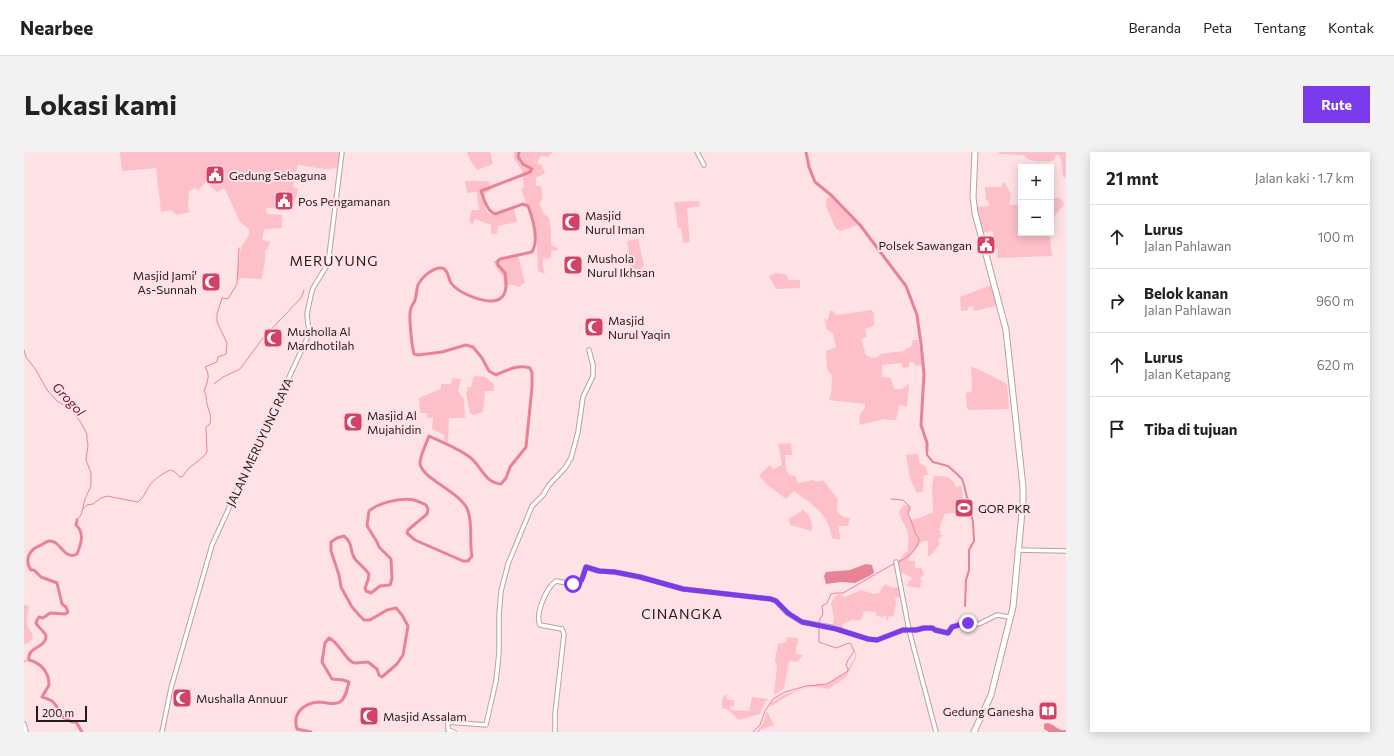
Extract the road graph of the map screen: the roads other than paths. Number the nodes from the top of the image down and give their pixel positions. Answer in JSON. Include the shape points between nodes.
{"nodes":[{"id":1,"x":342,"y":152,"type":"edge"},
{"id":2,"x":697,"y":152,"type":"edge"},
{"id":3,"x":974,"y":152,"type":"edge"},
{"id":4,"x":704,"y":165,"type":"dead end"},
{"id":5,"x":589,"y":350,"type":"dead end"},
{"id":6,"x":1018,"y":550,"type":"junction"},
{"id":7,"x":1066,"y":551,"type":"edge"},
{"id":8,"x":896,"y":563,"type":"dead end"},
{"id":9,"x":1009,"y":617,"type":"junction"},
{"id":10,"x":909,"y":630,"type":"junction"},
{"id":11,"x":24,"y":724,"type":"edge"},
{"id":12,"x":26,"y":732,"type":"edge"},
{"id":13,"x":162,"y":732,"type":"edge"},
{"id":14,"x":454,"y":732,"type":"edge"},
{"id":15,"x":555,"y":732,"type":"edge"},
{"id":16,"x":936,"y":732,"type":"edge"},
{"id":17,"x":973,"y":732,"type":"edge"}],
"edges":[{"from":1,"to":13,"type":"street","name":"JALAN MERUYUNG RAYA","via":[[328,264],[311,295],[307,314],[309,334],[212,545],[171,688]]},
{"from":2,"to":4,"type":"street"},
{"from":3,"to":6,"type":"highway","via":[[975,213],[1006,330],[1023,495]]},
{"from":5,"to":14,"type":"street","via":[[593,376],[583,397],[581,419],[571,458],[532,506],[503,581],[499,612],[499,656],[494,694],[486,725],[448,722],[448,730]]},
{"from":6,"to":7,"type":"street"},
{"from":6,"to":9,"type":"highway"},
{"from":6,"to":17,"type":"highway","via":[[1013,607],[1000,665],[991,697]]},
{"from":8,"to":10,"type":"street"},
{"from":9,"to":10,"type":"street","via":[[997,615],[979,624],[962,623],[952,627],[948,633],[932,628]]},
{"from":9,"to":17,"type":"highway","via":[[989,696]]},
{"from":10,"to":15,"type":"street","via":[[871,640],[797,620],[771,599],[683,589],[640,577],[586,567],[580,583],[575,585],[556,581],[549,587],[542,603],[540,625],[559,628],[564,634]]},
{"from":10,"to":16,"type":"street"},
{"from":11,"to":12,"type":"street"}]}
